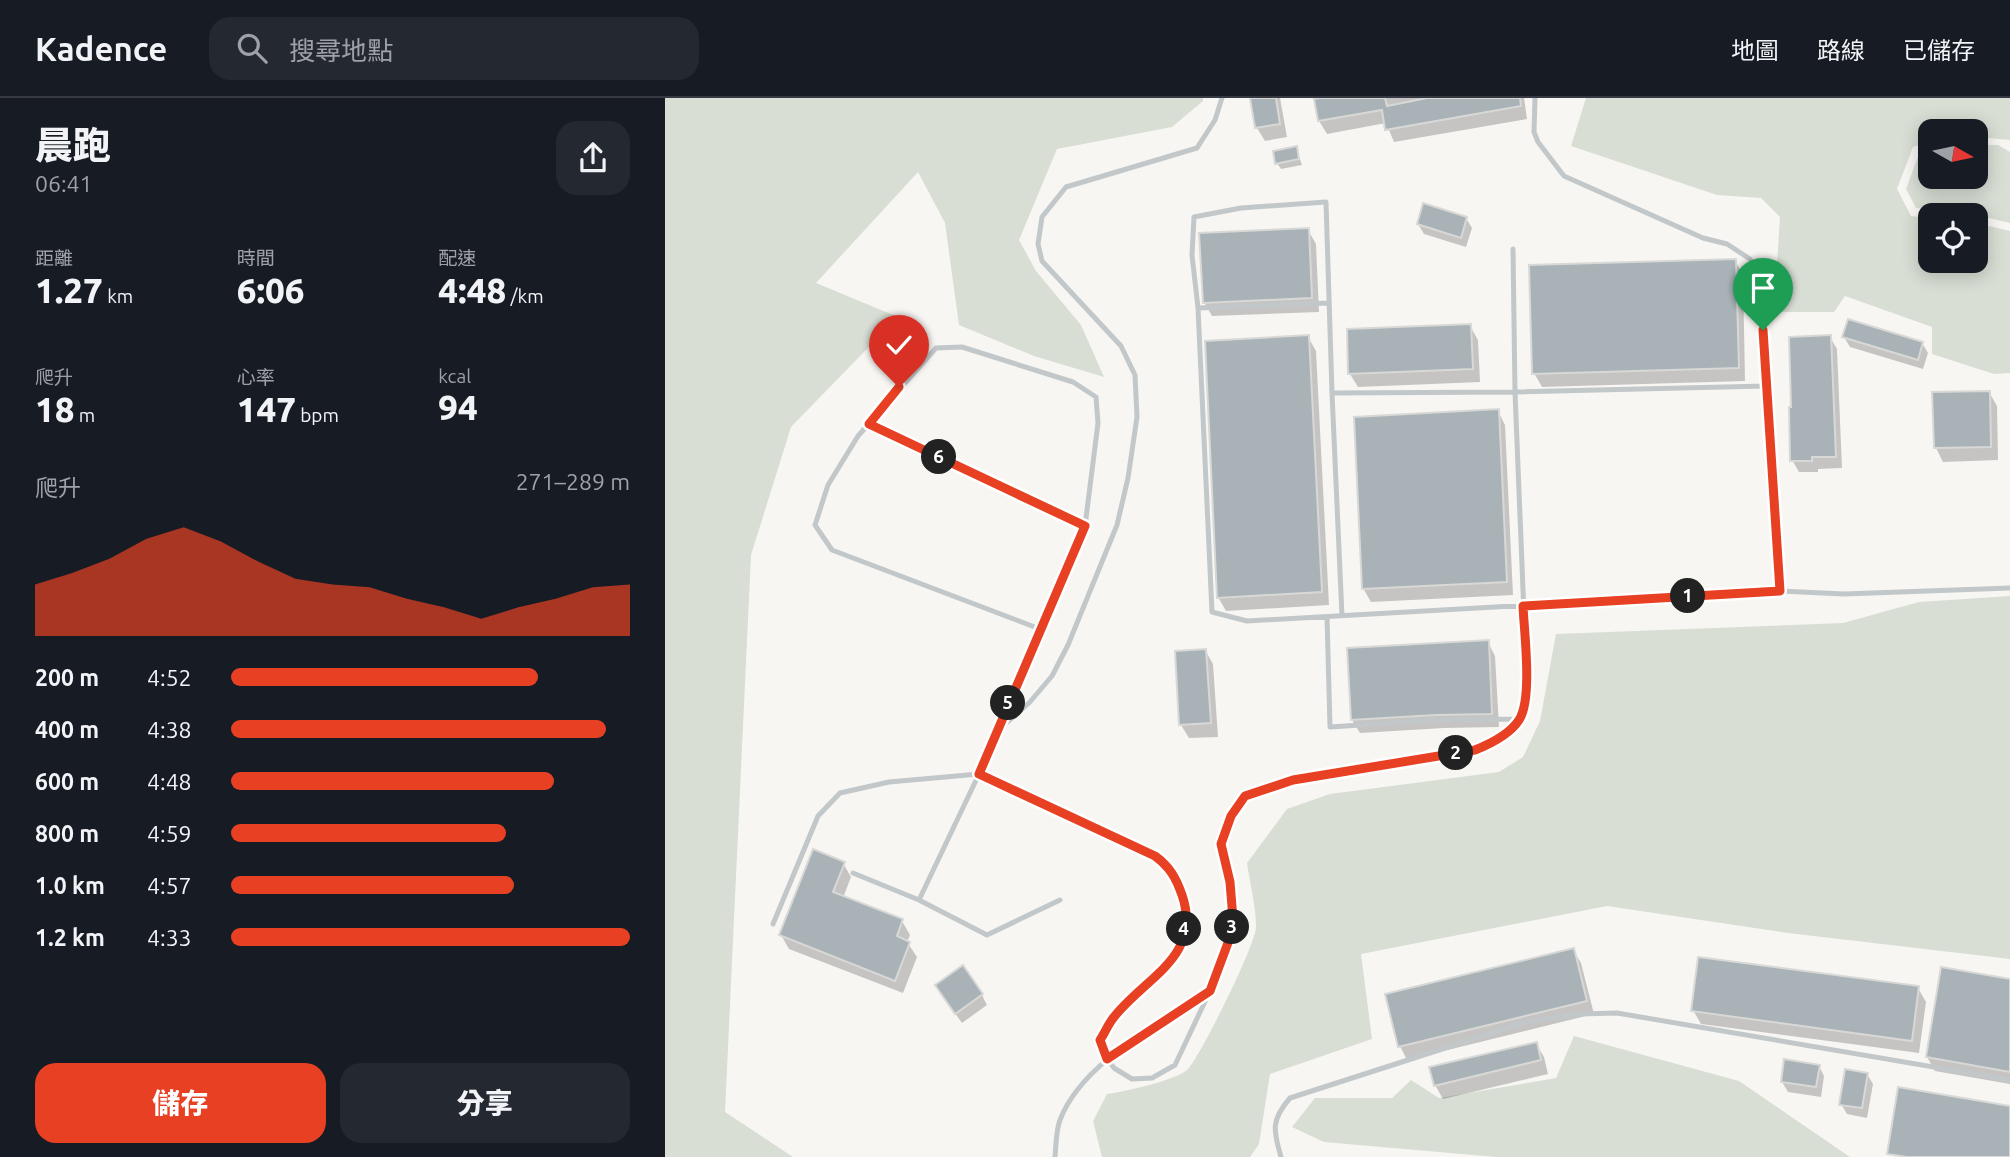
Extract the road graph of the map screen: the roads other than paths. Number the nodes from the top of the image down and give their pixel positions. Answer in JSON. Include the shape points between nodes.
{"nodes":[{"id":1,"x":1222,"y":98,"type":"edge"},
{"id":2,"x":1535,"y":98,"type":"edge"},
{"id":3,"x":1513,"y":249,"type":"dead end"},
{"id":4,"x":1329,"y":303,"type":"junction"},
{"id":5,"x":1198,"y":308,"type":"junction"},
{"id":6,"x":1766,"y":386,"type":"junction"},
{"id":7,"x":1515,"y":392,"type":"junction"},
{"id":8,"x":1332,"y":393,"type":"junction"},
{"id":9,"x":869,"y":424,"type":"junction"},
{"id":10,"x":1085,"y":526,"type":"junction"},
{"id":11,"x":2010,"y":588,"type":"edge"},
{"id":12,"x":1780,"y":591,"type":"junction"},
{"id":13,"x":1523,"y":606,"type":"junction"},
{"id":14,"x":1342,"y":616,"type":"junction"},
{"id":15,"x":1327,"y":617,"type":"junction"},
{"id":16,"x":1040,"y":629,"type":"junction"},
{"id":17,"x":1519,"y":719,"type":"junction"},
{"id":18,"x":995,"y":733,"type":"junction"},
{"id":19,"x":979,"y":774,"type":"junction"},
{"id":20,"x":853,"y":873,"type":"dead end"},
{"id":21,"x":919,"y":900,"type":"junction"},
{"id":22,"x":1060,"y":900,"type":"dead end"},
{"id":23,"x":773,"y":924,"type":"dead end"},
{"id":24,"x":1210,"y":991,"type":"junction"},
{"id":25,"x":1107,"y":1059,"type":"junction"},
{"id":26,"x":2010,"y":1080,"type":"edge"},
{"id":27,"x":1055,"y":1157,"type":"edge"},
{"id":28,"x":1281,"y":1157,"type":"edge"}],
"edges":[{"from":1,"to":18,"type":"lane","via":[[1215,120],[1197,148],[1066,187],[1042,217],[1038,244],[1042,261],[1121,346],[1135,375],[1137,417],[1117,525],[1068,645],[1052,676]]},
{"from":2,"to":6,"type":"lane","via":[[1534,132],[1563,176],[1703,238],[1727,244],[1750,259],[1760,275]]},
{"from":3,"to":7,"type":"lane"},
{"from":4,"to":5,"type":"lane"},
{"from":4,"to":5,"type":"lane","via":[[1326,202],[1241,208],[1194,218],[1192,255]]},
{"from":4,"to":8,"type":"lane"},
{"from":5,"to":15,"type":"lane","via":[[1212,612],[1247,621]]},
{"from":6,"to":7,"type":"lane"},
{"from":6,"to":12,"type":"lane"},
{"from":7,"to":8,"type":"lane"},
{"from":7,"to":13,"type":"lane"},
{"from":8,"to":14,"type":"lane"},
{"from":9,"to":10,"type":"lane"},
{"from":9,"to":10,"type":"lane","via":[[936,348],[962,347],[1073,382],[1096,397],[1098,423]]},
{"from":9,"to":16,"type":"lane","via":[[828,485],[815,525],[832,550]]},
{"from":10,"to":16,"type":"lane"},
{"from":11,"to":12,"type":"lane","via":[[1844,594]]},
{"from":12,"to":13,"type":"lane"},
{"from":13,"to":14,"type":"lane"},
{"from":13,"to":17,"type":"lane","via":[[1527,689]]},
{"from":14,"to":15,"type":"lane"},
{"from":15,"to":17,"type":"lane","via":[[1331,726]]},
{"from":16,"to":18,"type":"lane"},
{"from":17,"to":24,"type":"lane","via":[[1495,741],[1475,750],[1293,780],[1245,796],[1231,816],[1221,844],[1233,919]]},
{"from":18,"to":19,"type":"lane"},
{"from":19,"to":21,"type":"lane"},
{"from":19,"to":23,"type":"lane","via":[[888,782],[840,793],[818,817]]},
{"from":19,"to":25,"type":"lane","via":[[1155,856],[1176,877],[1186,908],[1182,946],[1114,1017],[1100,1040]]},
{"from":20,"to":21,"type":"lane"},
{"from":21,"to":22,"type":"lane","via":[[987,935]]},
{"from":24,"to":25,"type":"lane"},
{"from":24,"to":25,"type":"lane","via":[[1175,1065],[1152,1078],[1132,1079]]},
{"from":25,"to":27,"type":"lane","via":[[1086,1078],[1060,1120]]},
{"from":26,"to":28,"type":"lane","via":[[1617,1013],[1579,1014],[1526,1022],[1290,1098],[1279,1112],[1274,1132]]}]}
